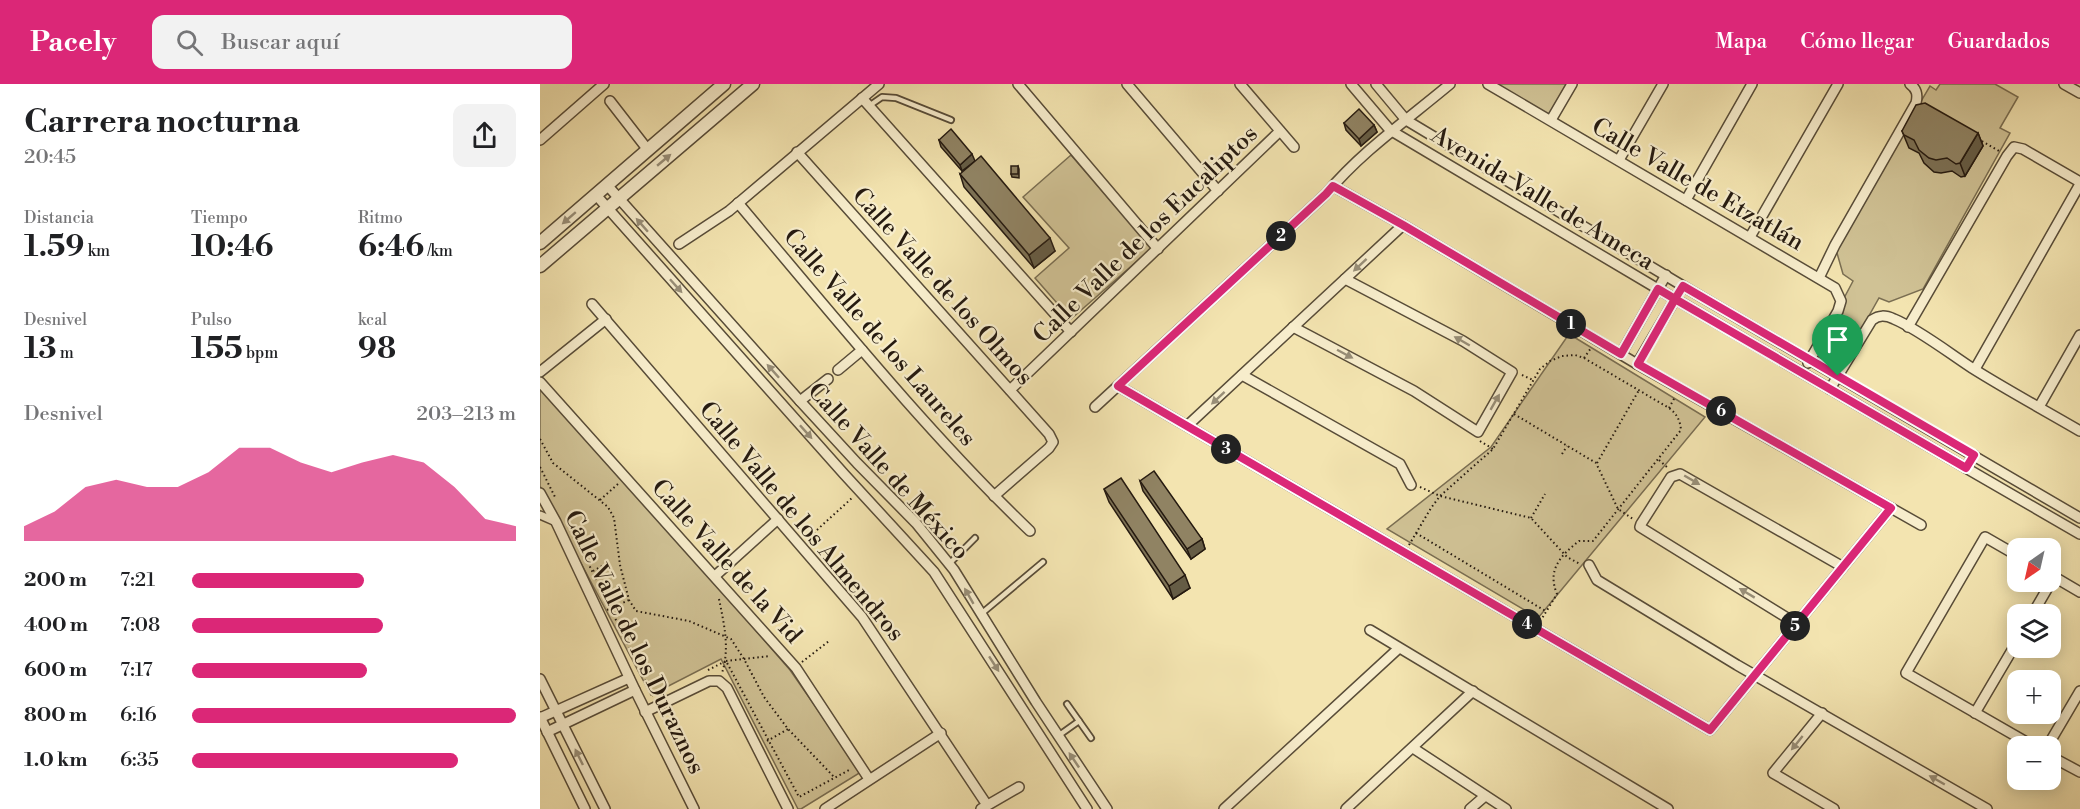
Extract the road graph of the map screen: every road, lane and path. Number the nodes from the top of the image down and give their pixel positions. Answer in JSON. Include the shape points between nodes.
{"nodes":[{"id":1,"x":604,"y":84,"type":"edge"},
{"id":2,"x":724,"y":84,"type":"edge"},
{"id":3,"x":753,"y":84,"type":"edge"},
{"id":4,"x":1018,"y":84,"type":"edge"},
{"id":5,"x":1127,"y":84,"type":"edge"},
{"id":6,"x":1240,"y":84,"type":"edge"},
{"id":7,"x":1351,"y":84,"type":"edge"},
{"id":8,"x":1376,"y":84,"type":"edge"},
{"id":9,"x":1450,"y":84,"type":"edge"},
{"id":10,"x":1488,"y":84,"type":"edge"},
{"id":11,"x":1572,"y":84,"type":"edge"},
{"id":12,"x":1663,"y":84,"type":"edge"},
{"id":13,"x":1752,"y":84,"type":"edge"},
{"id":14,"x":1838,"y":84,"type":"edge"},
{"id":15,"x":1910,"y":84,"type":"edge"},
{"id":16,"x":2064,"y":84,"type":"edge"},
{"id":17,"x":875,"y":85,"type":"edge"},
{"id":18,"x":2080,"y":93,"type":"edge"},
{"id":19,"x":610,"y":101,"type":"dead end"},
{"id":20,"x":866,"y":102,"type":"junction"},
{"id":21,"x":951,"y":120,"type":"dead end"},
{"id":22,"x":1406,"y":120,"type":"junction"},
{"id":23,"x":1551,"y":120,"type":"junction"},
{"id":24,"x":1390,"y":130,"type":"junction"},
{"id":25,"x":1280,"y":132,"type":"junction"},
{"id":26,"x":1977,"y":138,"type":"edge"},
{"id":27,"x":540,"y":140,"type":"edge"},
{"id":28,"x":1294,"y":147,"type":"dead end"},
{"id":29,"x":648,"y":150,"type":"junction"},
{"id":30,"x":797,"y":152,"type":"junction"},
{"id":31,"x":2007,"y":156,"type":"junction"},
{"id":32,"x":1618,"y":160,"type":"junction"},
{"id":33,"x":2080,"y":183,"type":"edge"},
{"id":34,"x":607,"y":185,"type":"junction"},
{"id":35,"x":1333,"y":186,"type":"junction"},
{"id":36,"x":1218,"y":191,"type":"junction"},
{"id":37,"x":596,"y":195,"type":"junction"},
{"id":38,"x":618,"y":198,"type":"junction"},
{"id":39,"x":1686,"y":200,"type":"junction"},
{"id":40,"x":738,"y":203,"type":"junction"},
{"id":41,"x":607,"y":208,"type":"junction"},
{"id":42,"x":1403,"y":225,"type":"junction"},
{"id":43,"x":1750,"y":237,"type":"junction"},
{"id":44,"x":540,"y":243,"type":"edge"},
{"id":45,"x":679,"y":244,"type":"dead end"},
{"id":46,"x":1158,"y":249,"type":"junction"},
{"id":47,"x":540,"y":267,"type":"edge"},
{"id":48,"x":1666,"y":275,"type":"junction"},
{"id":49,"x":1819,"y":278,"type":"junction"},
{"id":50,"x":1345,"y":279,"type":"junction"},
{"id":51,"x":1683,"y":286,"type":"junction"},
{"id":52,"x":1658,"y":289,"type":"junction"},
{"id":53,"x":1675,"y":299,"type":"junction"},
{"id":54,"x":592,"y":304,"type":"dead end"},
{"id":55,"x":606,"y":319,"type":"junction"},
{"id":56,"x":1293,"y":327,"type":"junction"},
{"id":57,"x":1908,"y":327,"type":"junction"},
{"id":58,"x":1071,"y":332,"type":"junction"},
{"id":59,"x":2080,"y":335,"type":"edge"},
{"id":60,"x":862,"y":350,"type":"junction"},
{"id":61,"x":1621,"y":354,"type":"junction"},
{"id":62,"x":1810,"y":360,"type":"junction"},
{"id":63,"x":1638,"y":364,"type":"junction"},
{"id":64,"x":1975,"y":369,"type":"junction"},
{"id":65,"x":838,"y":370,"type":"dead end"},
{"id":66,"x":540,"y":372,"type":"edge"},
{"id":67,"x":1512,"y":372,"type":"junction"},
{"id":68,"x":1803,"y":374,"type":"junction"},
{"id":69,"x":1242,"y":375,"type":"junction"},
{"id":70,"x":1838,"y":376,"type":"junction"},
{"id":71,"x":828,"y":379,"type":"dead end"},
{"id":72,"x":1533,"y":380,"type":"junction"},
{"id":73,"x":540,"y":382,"type":"edge"},
{"id":74,"x":1118,"y":386,"type":"junction"},
{"id":75,"x":1830,"y":389,"type":"junction"},
{"id":76,"x":1010,"y":390,"type":"junction"},
{"id":77,"x":1639,"y":390,"type":"junction"},
{"id":78,"x":800,"y":401,"type":"junction"},
{"id":79,"x":2039,"y":407,"type":"junction"},
{"id":80,"x":1095,"y":408,"type":"dead end"},
{"id":81,"x":1514,"y":414,"type":"junction"},
{"id":82,"x":1187,"y":426,"type":"junction"},
{"id":83,"x":2080,"y":431,"type":"edge"},
{"id":84,"x":1478,"y":432,"type":"junction"},
{"id":85,"x":540,"y":440,"type":"edge"},
{"id":86,"x":1567,"y":446,"type":"junction"},
{"id":87,"x":1493,"y":449,"type":"junction"},
{"id":88,"x":1562,"y":454,"type":"dead end"},
{"id":89,"x":1974,"y":455,"type":"junction"},
{"id":90,"x":856,"y":463,"type":"junction"},
{"id":91,"x":1596,"y":463,"type":"junction"},
{"id":92,"x":540,"y":468,"type":"edge"},
{"id":93,"x":1966,"y":468,"type":"junction"},
{"id":94,"x":844,"y":474,"type":"junction"},
{"id":95,"x":622,"y":481,"type":"dead end"},
{"id":96,"x":1411,"y":485,"type":"joint"},
{"id":97,"x":860,"y":492,"type":"junction"},
{"id":98,"x":540,"y":493,"type":"edge"},
{"id":99,"x":1545,"y":494,"type":"dead end"},
{"id":100,"x":994,"y":496,"type":"junction"},
{"id":101,"x":1440,"y":496,"type":"junction"},
{"id":102,"x":556,"y":498,"type":"dead end"},
{"id":103,"x":600,"y":500,"type":"junction"},
{"id":104,"x":1891,"y":508,"type":"junction"},
{"id":105,"x":1618,"y":509,"type":"junction"},
{"id":106,"x":540,"y":515,"type":"edge"},
{"id":107,"x":1531,"y":518,"type":"junction"},
{"id":108,"x":2080,"y":518,"type":"edge"},
{"id":109,"x":778,"y":519,"type":"junction"},
{"id":110,"x":556,"y":522,"type":"junction"},
{"id":111,"x":1641,"y":524,"type":"junction"},
{"id":112,"x":1921,"y":525,"type":"dead end"},
{"id":113,"x":572,"y":529,"type":"dead end"},
{"id":114,"x":1030,"y":531,"type":"dead end"},
{"id":115,"x":1416,"y":533,"type":"junction"},
{"id":116,"x":2080,"y":534,"type":"edge"},
{"id":117,"x":975,"y":538,"type":"dead end"},
{"id":118,"x":801,"y":544,"type":"junction"},
{"id":119,"x":2007,"y":550,"type":"edge"},
{"id":120,"x":1404,"y":553,"type":"junction"},
{"id":121,"x":1565,"y":554,"type":"junction"},
{"id":122,"x":1043,"y":562,"type":"dead end"},
{"id":123,"x":949,"y":564,"type":"junction"},
{"id":124,"x":602,"y":566,"type":"dead end"},
{"id":125,"x":1589,"y":566,"type":"joint"},
{"id":126,"x":1843,"y":567,"type":"junction"},
{"id":127,"x":593,"y":571,"type":"junction"},
{"id":128,"x":715,"y":576,"type":"junction"},
{"id":129,"x":2061,"y":581,"type":"edge"},
{"id":130,"x":2080,"y":592,"type":"edge"},
{"id":131,"x":628,"y":600,"type":"junction"},
{"id":132,"x":726,"y":604,"type":"dead end"},
{"id":133,"x":612,"y":608,"type":"junction"},
{"id":134,"x":1547,"y":612,"type":"junction"},
{"id":135,"x":599,"y":614,"type":"junction"},
{"id":136,"x":980,"y":614,"type":"junction"},
{"id":137,"x":1797,"y":624,"type":"junction"},
{"id":138,"x":1536,"y":629,"type":"junction"},
{"id":139,"x":1370,"y":630,"type":"dead end"},
{"id":140,"x":726,"y":636,"type":"junction"},
{"id":141,"x":829,"y":641,"type":"dead end"},
{"id":142,"x":1399,"y":648,"type":"junction"},
{"id":143,"x":784,"y":655,"type":"junction"},
{"id":144,"x":2007,"y":658,"type":"edge"},
{"id":145,"x":744,"y":659,"type":"junction"},
{"id":146,"x":726,"y":661,"type":"junction"},
{"id":147,"x":796,"y":668,"type":"junction"},
{"id":148,"x":705,"y":671,"type":"dead end"},
{"id":149,"x":1755,"y":675,"type":"junction"},
{"id":150,"x":629,"y":678,"type":"junction"},
{"id":151,"x":540,"y":679,"type":"edge"},
{"id":152,"x":719,"y":681,"type":"junction"},
{"id":153,"x":635,"y":690,"type":"junction"},
{"id":154,"x":1473,"y":691,"type":"junction"},
{"id":155,"x":2080,"y":691,"type":"edge"},
{"id":156,"x":654,"y":698,"type":"dead end"},
{"id":157,"x":1067,"y":704,"type":"dead end"},
{"id":158,"x":556,"y":712,"type":"junction"},
{"id":159,"x":645,"y":712,"type":"junction"},
{"id":160,"x":1822,"y":713,"type":"junction"},
{"id":161,"x":1975,"y":713,"type":"junction"},
{"id":162,"x":540,"y":718,"type":"edge"},
{"id":163,"x":1079,"y":721,"type":"junction"},
{"id":164,"x":563,"y":724,"type":"junction"},
{"id":165,"x":788,"y":729,"type":"junction"},
{"id":166,"x":547,"y":732,"type":"junction"},
{"id":167,"x":941,"y":733,"type":"junction"},
{"id":168,"x":1058,"y":736,"type":"junction"},
{"id":169,"x":2016,"y":736,"type":"edge"},
{"id":170,"x":2053,"y":736,"type":"edge"},
{"id":171,"x":1091,"y":738,"type":"dead end"},
{"id":172,"x":768,"y":741,"type":"junction"},
{"id":173,"x":757,"y":747,"type":"junction"},
{"id":174,"x":1413,"y":748,"type":"junction"},
{"id":175,"x":2061,"y":762,"type":"edge"},
{"id":176,"x":852,"y":768,"type":"dead end"},
{"id":177,"x":2080,"y":772,"type":"edge"},
{"id":178,"x":835,"y":778,"type":"junction"},
{"id":179,"x":869,"y":779,"type":"junction"},
{"id":180,"x":1019,"y":787,"type":"dead end"},
{"id":181,"x":1485,"y":796,"type":"junction"},
{"id":182,"x":984,"y":807,"type":"edge"},
{"id":183,"x":585,"y":809,"type":"edge"},
{"id":184,"x":605,"y":809,"type":"edge"},
{"id":185,"x":694,"y":809,"type":"edge"},
{"id":186,"x":788,"y":809,"type":"edge"},
{"id":187,"x":825,"y":809,"type":"edge"},
{"id":188,"x":1087,"y":809,"type":"edge"},
{"id":189,"x":1107,"y":809,"type":"edge"},
{"id":190,"x":1224,"y":809,"type":"edge"},
{"id":191,"x":1346,"y":809,"type":"edge"},
{"id":192,"x":1470,"y":809,"type":"edge"},
{"id":193,"x":1506,"y":809,"type":"edge"},
{"id":194,"x":1668,"y":809,"type":"edge"},
{"id":195,"x":1834,"y":809,"type":"edge"},
{"id":196,"x":1987,"y":809,"type":"edge"}],
"edges":[{"from":1,"to":27,"type":"street"},
{"from":2,"to":29,"type":"street"},
{"from":38,"to":3,"type":"street","one_way":true},
{"from":4,"to":46,"type":"street"},
{"from":5,"to":36,"type":"street"},
{"from":6,"to":25,"type":"street"},
{"from":7,"to":24,"type":"street","name":"Avenida Valle de Ameca"},
{"from":8,"to":22,"type":"street","name":"Avenida Valle de Ameca"},
{"from":9,"to":22,"type":"street"},
{"from":10,"to":23,"type":"street","name":"Calle Valle de Etzatlán"},
{"from":11,"to":23,"type":"street"},
{"from":12,"to":32,"type":"street"},
{"from":13,"to":39,"type":"street"},
{"from":14,"to":43,"type":"street"},
{"from":15,"to":49,"type":"street","via":[[1918,95],[1916,103]]},
{"from":16,"to":18,"type":"street"},
{"from":17,"to":20,"type":"street"},
{"from":19,"to":29,"type":"street"},
{"from":20,"to":21,"type":"lane","via":[[896,98]]},
{"from":20,"to":30,"type":"street"},
{"from":20,"to":58,"type":"street"},
{"from":22,"to":24,"type":"street"},
{"from":22,"to":48,"type":"street","name":"Avenida Valle de Ameca"},
{"from":23,"to":32,"type":"street","name":"Calle Valle de Etzatlán"},
{"from":24,"to":35,"type":"street"},
{"from":24,"to":52,"type":"street","name":"Avenida Valle de Ameca"},
{"from":25,"to":28,"type":"street"},
{"from":25,"to":36,"type":"street","name":"Calle Valle de los Eucaliptos"},
{"from":26,"to":31,"type":"path"},
{"from":29,"to":34,"type":"street"},
{"from":30,"to":40,"type":"street"},
{"from":30,"to":76,"type":"street","name":"Calle Valle de los Olmos"},
{"from":31,"to":33,"type":"street","via":[[2014,147],[2023,148]]},
{"from":31,"to":57,"type":"street"},
{"from":32,"to":39,"type":"street","name":"Calle Valle de Etzatlán"},
{"from":33,"to":64,"type":"street"},
{"from":34,"to":37,"type":"street"},
{"from":34,"to":38,"type":"street","name":"Calle Valle de México"},
{"from":35,"to":42,"type":"street"},
{"from":35,"to":74,"type":"street"},
{"from":36,"to":46,"type":"street","name":"Calle Valle de los Eucaliptos"},
{"from":37,"to":41,"type":"street","name":"Calle Valle de México"},
{"from":37,"to":44,"type":"street","one_way":true},
{"from":38,"to":41,"type":"street"},
{"from":78,"to":38,"type":"street","name":"Calle Valle de México","one_way":true},
{"from":39,"to":43,"type":"street","name":"Calle Valle de Etzatlán"},
{"from":40,"to":45,"type":"street"},
{"from":40,"to":60,"type":"street","name":"Calle Valle de los Laureles"},
{"from":41,"to":47,"type":"street"},
{"from":41,"to":94,"type":"street","name":"Calle Valle de México","one_way":true},
{"from":42,"to":50,"type":"street","one_way":true},
{"from":42,"to":61,"type":"street"},
{"from":43,"to":49,"type":"street","name":"Calle Valle de Etzatlán"},
{"from":46,"to":58,"type":"street","name":"Calle Valle de los Eucaliptos"},
{"from":48,"to":51,"type":"street","name":"Avenida Valle de Ameca"},
{"from":48,"to":52,"type":"street"},
{"from":49,"to":62,"type":"street","name":"Calle Valle de Etzatlán","via":[[1835,288],[1841,301]]},
{"from":50,"to":56,"type":"street"},
{"from":67,"to":50,"type":"street","one_way":true,"via":[[1463,341]]},
{"from":51,"to":53,"type":"street"},
{"from":51,"to":62,"type":"street","name":"Avenida Valle de Ameca"},
{"from":52,"to":53,"type":"street","name":"Avenida Valle de Ameca"},
{"from":52,"to":61,"type":"street"},
{"from":53,"to":63,"type":"street"},
{"from":53,"to":68,"type":"street","name":"Avenida Valle de Ameca"},
{"from":54,"to":55,"type":"street","name":"Calle Valle de los Almendros"},
{"from":55,"to":66,"type":"street"},
{"from":55,"to":109,"type":"street","name":"Calle Valle de los Almendros"},
{"from":56,"to":69,"type":"street"},
{"from":56,"to":84,"type":"street","one_way":true,"via":[[1414,391]]},
{"from":57,"to":64,"type":"street"},
{"from":57,"to":70,"type":"street","via":[[1884,316],[1872,320]]},
{"from":58,"to":76,"type":"street","name":"Calle Valle de los Eucaliptos"},
{"from":59,"to":79,"type":"street"},
{"from":60,"to":65,"type":"street"},
{"from":60,"to":100,"type":"street","name":"Calle Valle de los Laureles"},
{"from":61,"to":63,"type":"street"},
{"from":62,"to":68,"type":"street"},
{"from":62,"to":70,"type":"street","name":"Avenida Valle de Ameca"},
{"from":63,"to":104,"type":"street"},
{"from":64,"to":79,"type":"street"},
{"from":67,"to":72,"type":"path"},
{"from":84,"to":67,"type":"street","one_way":true},
{"from":68,"to":75,"type":"street","name":"Avenida Valle de Ameca"},
{"from":69,"to":82,"type":"street","one_way":true},
{"from":69,"to":96,"type":"street","via":[[1400,464]]},
{"from":70,"to":75,"type":"street"},
{"from":70,"to":89,"type":"street","name":"Avenida Valle de Ameca"},
{"from":71,"to":78,"type":"street"},
{"from":72,"to":77,"type":"path","via":[[1550,361],[1575,355]]},
{"from":72,"to":81,"type":"path"},
{"from":73,"to":128,"type":"street","name":"Calle Valle de la Vid"},
{"from":74,"to":80,"type":"street"},
{"from":74,"to":82,"type":"street"},
{"from":75,"to":93,"type":"street","name":"Avenida Valle de Ameca"},
{"from":76,"to":100,"type":"street","name":"Calle Valle de los Olmos","via":[[1053,442]]},
{"from":77,"to":91,"type":"path"},
{"from":77,"to":105,"type":"path","via":[[1676,414],[1681,430]]},
{"from":78,"to":90,"type":"street","name":"Calle Valle de México"},
{"from":79,"to":83,"type":"street"},
{"from":81,"to":86,"type":"path"},
{"from":81,"to":87,"type":"path"},
{"from":82,"to":120,"type":"street"},
{"from":84,"to":87,"type":"path","via":[[1480,441]]},
{"from":85,"to":103,"type":"path","via":[[553,463]]},
{"from":86,"to":88,"type":"path"},
{"from":86,"to":91,"type":"path"},
{"from":87,"to":101,"type":"path"},
{"from":89,"to":93,"type":"street"},
{"from":89,"to":108,"type":"street","name":"Avenida Valle de Ameca"},
{"from":90,"to":94,"type":"street"},
{"from":90,"to":123,"type":"street","name":"Calle Valle de México","via":[[916,523]]},
{"from":91,"to":105,"type":"path"},
{"from":92,"to":102,"type":"path"},
{"from":93,"to":116,"type":"street","name":"Avenida Valle de Ameca"},
{"from":94,"to":97,"type":"street","name":"Calle Valle de México"},
{"from":95,"to":103,"type":"path"},
{"from":96,"to":101,"type":"path"},
{"from":97,"to":118,"type":"path"},
{"from":97,"to":188,"type":"street","name":"Calle Valle de México","one_way":true,"via":[[934,572]]},
{"from":98,"to":110,"type":"street","name":"Calle Valle de los Duraznos"},
{"from":99,"to":107,"type":"path"},
{"from":100,"to":114,"type":"street","name":"Calle Valle de los Laureles"},
{"from":101,"to":107,"type":"path"},
{"from":101,"to":115,"type":"path"},
{"from":103,"to":131,"type":"path","via":[[614,518]]},
{"from":104,"to":112,"type":"street"},
{"from":104,"to":126,"type":"street"},
{"from":105,"to":111,"type":"path"},
{"from":105,"to":121,"type":"path","via":[[1593,541],[1579,541]]},
{"from":106,"to":110,"type":"street"},
{"from":107,"to":121,"type":"path"},
{"from":109,"to":118,"type":"street","name":"Calle Valle de los Almendros"},
{"from":109,"to":128,"type":"street"},
{"from":110,"to":135,"type":"street","name":"Calle Valle de los Duraznos"},
{"from":111,"to":126,"type":"street","one_way":true,"via":[[1671,477],[1680,474]]},
{"from":137,"to":111,"type":"street","one_way":true,"via":[[1643,530]]},
{"from":113,"to":127,"type":"path"},
{"from":115,"to":120,"type":"path"},
{"from":115,"to":134,"type":"path"},
{"from":117,"to":123,"type":"lane"},
{"from":118,"to":167,"type":"street","name":"Calle Valle de los Almendros","via":[[862,617]]},
{"from":119,"to":161,"type":"street","via":[[1985,537],[1906,673]]},
{"from":120,"to":138,"type":"street"},
{"from":121,"to":125,"type":"path","via":[[1578,564]]},
{"from":121,"to":134,"type":"path","via":[[1552,574],[1557,594]]},
{"from":122,"to":136,"type":"lane"},
{"from":136,"to":123,"type":"street","name":"Calle Valle de México","one_way":true},
{"from":124,"to":127,"type":"path"},
{"from":125,"to":149,"type":"street","via":[[1597,580]]},
{"from":126,"to":137,"type":"street"},
{"from":127,"to":133,"type":"path"},
{"from":128,"to":143,"type":"street","name":"Calle Valle de la Vid"},
{"from":129,"to":130,"type":"street"},
{"from":131,"to":133,"type":"path"},
{"from":131,"to":140,"type":"path","via":[[636,610],[689,621]]},
{"from":132,"to":140,"type":"path","via":[[718,596]]},
{"from":133,"to":135,"type":"path"},
{"from":133,"to":156,"type":"path"},
{"from":134,"to":138,"type":"path"},
{"from":135,"to":150,"type":"street","name":"Calle Valle de los Duraznos"},
{"from":136,"to":168,"type":"street","name":"Calle Valle de México"},
{"from":137,"to":149,"type":"street"},
{"from":138,"to":149,"type":"street","via":[[1710,730]]},
{"from":139,"to":142,"type":"street"},
{"from":140,"to":145,"type":"path"},
{"from":140,"to":146,"type":"path"},
{"from":141,"to":147,"type":"path"},
{"from":142,"to":154,"type":"street"},
{"from":142,"to":190,"type":"street"},
{"from":143,"to":145,"type":"path"},
{"from":143,"to":147,"type":"street","name":"Calle Valle de la Vid"},
{"from":144,"to":161,"type":"street"},
{"from":145,"to":146,"type":"path"},
{"from":145,"to":165,"type":"path","via":[[764,697]]},
{"from":146,"to":148,"type":"path"},
{"from":146,"to":152,"type":"path"},
{"from":146,"to":172,"type":"path"},
{"from":147,"to":179,"type":"street","name":"Calle Valle de la Vid"},
{"from":149,"to":160,"type":"street"},
{"from":150,"to":153,"type":"street","name":"Calle Valle de los Duraznos"},
{"from":150,"to":158,"type":"street"},
{"from":151,"to":158,"type":"street"},
{"from":152,"to":159,"type":"street","via":[[709,681]]},
{"from":152,"to":173,"type":"street","via":[[727,688]]},
{"from":153,"to":159,"type":"street","name":"Calle Valle de los Duraznos"},
{"from":153,"to":164,"type":"street"},
{"from":154,"to":174,"type":"street"},
{"from":154,"to":194,"type":"street"},
{"from":155,"to":170,"type":"street"},
{"from":157,"to":163,"type":"lane"},
{"from":158,"to":162,"type":"street"},
{"from":158,"to":164,"type":"street"},
{"from":159,"to":185,"type":"street","name":"Calle Valle de los Duraznos"},
{"from":160,"to":195,"type":"street","one_way":true,"via":[[1773,773]]},
{"from":196,"to":160,"type":"street","one_way":true},
{"from":161,"to":169,"type":"street"},
{"from":162,"to":166,"type":"street"},
{"from":163,"to":168,"type":"lane"},
{"from":163,"to":171,"type":"lane"},
{"from":164,"to":166,"type":"street"},
{"from":184,"to":164,"type":"street","one_way":true},
{"from":165,"to":172,"type":"path"},
{"from":165,"to":178,"type":"path"},
{"from":166,"to":183,"type":"street"},
{"from":167,"to":179,"type":"street"},
{"from":167,"to":182,"type":"street","name":"Calle Valle de los Almendros"},
{"from":189,"to":168,"type":"street","name":"Calle Valle de México","one_way":true},
{"from":172,"to":173,"type":"path"},
{"from":172,"to":178,"type":"path","via":[[799,798]]},
{"from":173,"to":186,"type":"street"},
{"from":174,"to":181,"type":"street"},
{"from":174,"to":191,"type":"street"},
{"from":175,"to":177,"type":"street"},
{"from":176,"to":178,"type":"path"},
{"from":179,"to":187,"type":"street"},
{"from":180,"to":182,"type":"street"},
{"from":181,"to":192,"type":"street"},
{"from":181,"to":193,"type":"street"}]}
